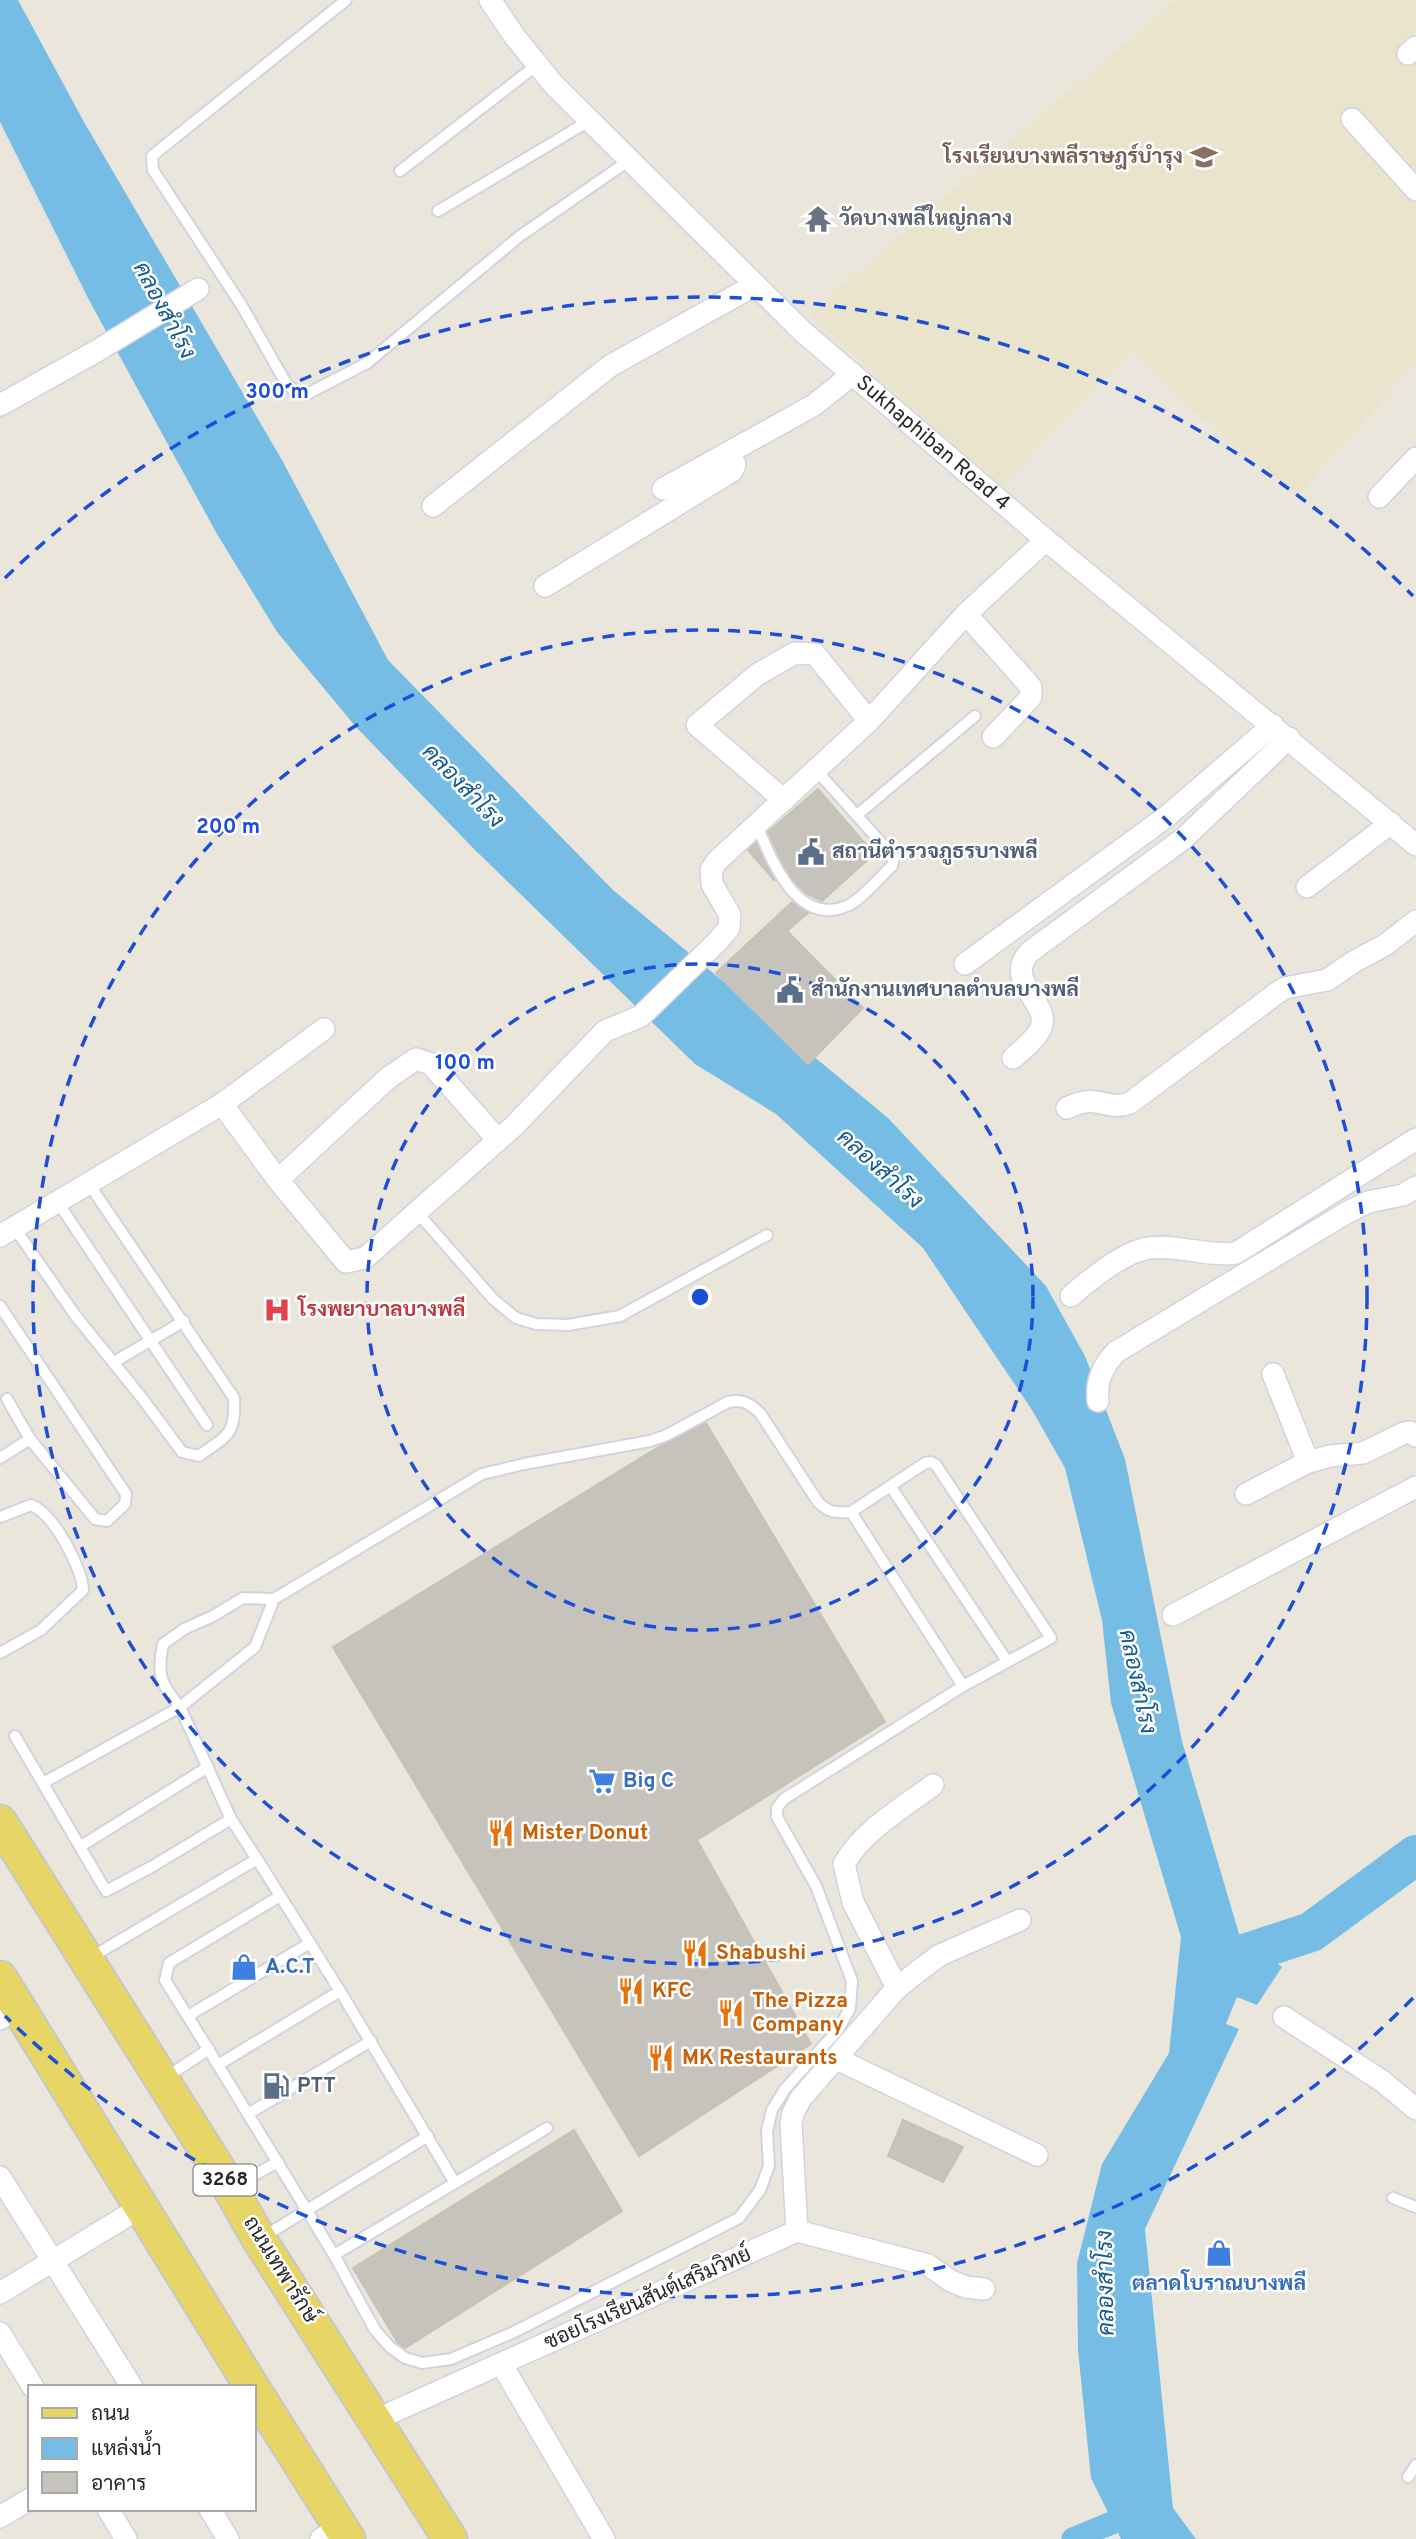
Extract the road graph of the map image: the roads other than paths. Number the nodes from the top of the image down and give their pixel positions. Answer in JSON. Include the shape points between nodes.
{"nodes":[{"id":1,"x":346,"y":0,"type":"edge"},
{"id":2,"x":490,"y":0,"type":"edge"},
{"id":3,"x":537,"y":65,"type":"junction"},
{"id":4,"x":1352,"y":120,"type":"dead end"},
{"id":5,"x":589,"y":121,"type":"junction"},
{"id":6,"x":631,"y":159,"type":"junction"},
{"id":7,"x":400,"y":171,"type":"dead end"},
{"id":8,"x":1416,"y":190,"type":"edge"},
{"id":9,"x":438,"y":211,"type":"dead end"},
{"id":10,"x":222,"y":275,"type":"junction"},
{"id":11,"x":755,"y":285,"type":"junction"},
{"id":12,"x":198,"y":289,"type":"joint"},
{"id":13,"x":853,"y":374,"type":"junction"},
{"id":14,"x":0,"y":405,"type":"edge"},
{"id":15,"x":730,"y":452,"type":"junction"},
{"id":16,"x":1416,"y":458,"type":"edge"},
{"id":17,"x":663,"y":489,"type":"dead end"},
{"id":18,"x":1380,"y":497,"type":"dead end"},
{"id":19,"x":433,"y":506,"type":"dead end"},
{"id":20,"x":1046,"y":540,"type":"junction"},
{"id":21,"x":545,"y":586,"type":"dead end"},
{"id":22,"x":966,"y":614,"type":"junction"},
{"id":23,"x":975,"y":716,"type":"dead end"},
{"id":24,"x":869,"y":721,"type":"junction"},
{"id":25,"x":1281,"y":732,"type":"junction"},
{"id":26,"x":993,"y":737,"type":"dead end"},
{"id":27,"x":817,"y":770,"type":"junction"},
{"id":28,"x":784,"y":800,"type":"junction"},
{"id":29,"x":857,"y":816,"type":"junction"},
{"id":30,"x":1391,"y":823,"type":"junction"},
{"id":31,"x":757,"y":825,"type":"junction"},
{"id":32,"x":1416,"y":845,"type":"edge"},
{"id":33,"x":1307,"y":887,"type":"dead end"},
{"id":34,"x":1416,"y":921,"type":"edge"},
{"id":35,"x":965,"y":964,"type":"dead end"},
{"id":36,"x":324,"y":1029,"type":"dead end"},
{"id":37,"x":1013,"y":1058,"type":"dead end"},
{"id":38,"x":222,"y":1104,"type":"junction"},
{"id":39,"x":1067,"y":1108,"type":"dead end"},
{"id":40,"x":1416,"y":1139,"type":"edge"},
{"id":41,"x":498,"y":1140,"type":"junction"},
{"id":42,"x":278,"y":1180,"type":"junction"},
{"id":43,"x":89,"y":1184,"type":"junction"},
{"id":44,"x":1416,"y":1187,"type":"edge"},
{"id":45,"x":57,"y":1201,"type":"junction"},
{"id":46,"x":416,"y":1212,"type":"junction"},
{"id":47,"x":7,"y":1231,"type":"edge"},
{"id":48,"x":767,"y":1235,"type":"dead end"},
{"id":49,"x":1071,"y":1296,"type":"dead end"},
{"id":50,"x":0,"y":1306,"type":"edge"},
{"id":51,"x":184,"y":1321,"type":"junction"},
{"id":52,"x":150,"y":1339,"type":"junction"},
{"id":53,"x":114,"y":1362,"type":"junction"},
{"id":54,"x":1273,"y":1374,"type":"dead end"},
{"id":55,"x":2,"y":1398,"type":"edge"},
{"id":56,"x":1098,"y":1401,"type":"dead end"},
{"id":57,"x":207,"y":1425,"type":"dead end"},
{"id":58,"x":1416,"y":1436,"type":"edge"},
{"id":59,"x":30,"y":1439,"type":"junction"},
{"id":60,"x":0,"y":1458,"type":"edge"},
{"id":61,"x":1308,"y":1462,"type":"junction"},
{"id":62,"x":891,"y":1487,"type":"junction"},
{"id":63,"x":1416,"y":1487,"type":"edge"},
{"id":64,"x":1246,"y":1494,"type":"dead end"},
{"id":65,"x":851,"y":1512,"type":"junction"},
{"id":66,"x":0,"y":1517,"type":"edge"},
{"id":67,"x":274,"y":1599,"type":"junction"},
{"id":68,"x":1173,"y":1615,"type":"dead end"},
{"id":69,"x":0,"y":1653,"type":"edge"},
{"id":70,"x":1007,"y":1661,"type":"junction"},
{"id":71,"x":963,"y":1686,"type":"junction"},
{"id":72,"x":180,"y":1707,"type":"junction"},
{"id":73,"x":15,"y":1736,"type":"dead end"},
{"id":74,"x":208,"y":1767,"type":"junction"},
{"id":75,"x":43,"y":1783,"type":"junction"},
{"id":76,"x":933,"y":1785,"type":"dead end"},
{"id":77,"x":231,"y":1819,"type":"junction"},
{"id":78,"x":0,"y":1822,"type":"edge"},
{"id":79,"x":81,"y":1846,"type":"junction"},
{"id":80,"x":257,"y":1860,"type":"junction"},
{"id":81,"x":280,"y":1896,"type":"junction"},
{"id":82,"x":1020,"y":1920,"type":"dead end"},
{"id":83,"x":310,"y":1943,"type":"junction"},
{"id":84,"x":87,"y":1960,"type":"junction"},
{"id":85,"x":0,"y":1978,"type":"edge"},
{"id":86,"x":897,"y":1988,"type":"junction"},
{"id":87,"x":340,"y":1991,"type":"junction"},
{"id":88,"x":9,"y":2013,"type":"edge"},
{"id":89,"x":188,"y":2016,"type":"junction"},
{"id":90,"x":1284,"y":2017,"type":"dead end"},
{"id":91,"x":370,"y":2041,"type":"junction"},
{"id":92,"x":209,"y":2049,"type":"junction"},
{"id":93,"x":837,"y":2059,"type":"junction"},
{"id":94,"x":218,"y":2065,"type":"junction"},
{"id":95,"x":163,"y":2080,"type":"junction"},
{"id":96,"x":1416,"y":2109,"type":"edge"},
{"id":97,"x":248,"y":2115,"type":"junction"},
{"id":98,"x":547,"y":2128,"type":"dead end"},
{"id":99,"x":428,"y":2136,"type":"junction"},
{"id":100,"x":1037,"y":2155,"type":"dead end"},
{"id":101,"x":278,"y":2162,"type":"junction"},
{"id":102,"x":0,"y":2177,"type":"edge"},
{"id":103,"x":455,"y":2183,"type":"junction"},
{"id":104,"x":230,"y":2188,"type":"junction"},
{"id":105,"x":1393,"y":2198,"type":"dead end"},
{"id":106,"x":142,"y":2206,"type":"junction"},
{"id":107,"x":1416,"y":2207,"type":"edge"},
{"id":108,"x":307,"y":2210,"type":"junction"},
{"id":109,"x":797,"y":2231,"type":"junction"},
{"id":110,"x":259,"y":2239,"type":"junction"},
{"id":111,"x":334,"y":2255,"type":"junction"},
{"id":112,"x":52,"y":2261,"type":"junction"},
{"id":113,"x":984,"y":2289,"type":"dead end"},
{"id":114,"x":0,"y":2293,"type":"edge"},
{"id":115,"x":0,"y":2333,"type":"edge"},
{"id":116,"x":502,"y":2365,"type":"junction"},
{"id":117,"x":32,"y":2385,"type":"edge"},
{"id":118,"x":131,"y":2385,"type":"edge"},
{"id":119,"x":251,"y":2385,"type":"edge"},
{"id":120,"x":256,"y":2393,"type":"edge"},
{"id":121,"x":375,"y":2420,"type":"junction"},
{"id":122,"x":1416,"y":2465,"type":"edge"},
{"id":123,"x":1408,"y":2477,"type":"dead end"},
{"id":124,"x":28,"y":2500,"type":"edge"},
{"id":125,"x":109,"y":2511,"type":"edge"},
{"id":126,"x":211,"y":2511,"type":"edge"},
{"id":127,"x":0,"y":2517,"type":"edge"},
{"id":128,"x":336,"y":2535,"type":"edge"},
{"id":129,"x":126,"y":2539,"type":"edge"},
{"id":130,"x":228,"y":2539,"type":"edge"},
{"id":131,"x":450,"y":2539,"type":"edge"},
{"id":132,"x":604,"y":2539,"type":"edge"}],
"edges":[{"from":1,"to":10,"type":"lane","via":[[152,156],[153,170]]},
{"from":2,"to":3,"type":"street","name":"Sukhaphiban Road 4"},
{"from":3,"to":5,"type":"street","name":"Sukhaphiban Road 4"},
{"from":3,"to":7,"type":"lane"},
{"from":4,"to":8,"type":"street"},
{"from":5,"to":6,"type":"street","name":"Sukhaphiban Road 4"},
{"from":5,"to":9,"type":"lane"},
{"from":6,"to":10,"type":"lane","via":[[520,236],[367,363],[307,394],[296,393],[286,383]]},
{"from":6,"to":11,"type":"street","name":"Sukhaphiban Road 4"},
{"from":10,"to":12,"type":"lane"},
{"from":11,"to":13,"type":"street","name":"Sukhaphiban Road 4"},
{"from":11,"to":19,"type":"street","via":[[610,366]]},
{"from":12,"to":14,"type":"street"},
{"from":13,"to":15,"type":"street","via":[[814,405]]},
{"from":13,"to":20,"type":"street","name":"Sukhaphiban Road 4"},
{"from":15,"to":17,"type":"street"},
{"from":15,"to":21,"type":"street","via":[[735,465],[732,471]]},
{"from":16,"to":18,"type":"street"},
{"from":20,"to":22,"type":"street"},
{"from":20,"to":25,"type":"street","name":"Sukhaphiban Road 4"},
{"from":22,"to":24,"type":"street"},
{"from":22,"to":26,"type":"street","via":[[1031,687],[1031,697]]},
{"from":23,"to":29,"type":"lane"},
{"from":24,"to":27,"type":"street"},
{"from":24,"to":28,"type":"street","via":[[815,654],[794,653],[758,674],[697,725]]},
{"from":25,"to":30,"type":"street","name":"Sukhaphiban Road 4"},
{"from":25,"to":35,"type":"street"},
{"from":25,"to":37,"type":"street","via":[[1183,839],[1022,960],[1020,971],[1043,1019],[1041,1029]]},
{"from":27,"to":28,"type":"street"},
{"from":27,"to":29,"type":"lane"},
{"from":28,"to":31,"type":"street"},
{"from":29,"to":31,"type":"lane","via":[[894,857],[892,866],[850,905],[830,912],[812,909],[786,883],[773,866]]},
{"from":30,"to":32,"type":"street","name":"Sukhaphiban Road 4"},
{"from":30,"to":33,"type":"street"},
{"from":31,"to":41,"type":"street","via":[[711,870],[712,884],[730,915],[729,928],[640,1016],[604,1031]]},
{"from":34,"to":39,"type":"street","via":[[1327,980],[1277,993],[1130,1103],[1114,1107],[1088,1100]]},
{"from":36,"to":38,"type":"street"},
{"from":38,"to":42,"type":"street"},
{"from":38,"to":43,"type":"street"},
{"from":40,"to":49,"type":"street","via":[[1236,1253],[1149,1248],[1133,1252]]},
{"from":41,"to":42,"type":"street","via":[[431,1064],[416,1059],[388,1078]]},
{"from":41,"to":46,"type":"street"},
{"from":42,"to":46,"type":"street","via":[[346,1262],[365,1258]]},
{"from":43,"to":45,"type":"street"},
{"from":43,"to":51,"type":"lane"},
{"from":44,"to":56,"type":"street","via":[[1346,1213],[1116,1352],[1100,1374]]},
{"from":45,"to":47,"type":"street"},
{"from":45,"to":52,"type":"lane"},
{"from":46,"to":48,"type":"lane","via":[[493,1299],[516,1318],[537,1324],[568,1325],[620,1316]]},
{"from":47,"to":53,"type":"lane"},
{"from":50,"to":59,"type":"lane","via":[[126,1494],[125,1504],[107,1521],[94,1519]]},
{"from":51,"to":52,"type":"lane"},
{"from":51,"to":53,"type":"lane","via":[[234,1398],[230,1434],[199,1456],[182,1452]]},
{"from":52,"to":53,"type":"lane"},
{"from":52,"to":57,"type":"lane"},
{"from":54,"to":61,"type":"street"},
{"from":55,"to":59,"type":"lane"},
{"from":58,"to":61,"type":"street","via":[[1404,1433],[1363,1454]]},
{"from":59,"to":60,"type":"lane"},
{"from":61,"to":64,"type":"street"},
{"from":62,"to":65,"type":"lane"},
{"from":62,"to":70,"type":"lane"},
{"from":62,"to":70,"type":"lane","via":[[925,1463],[936,1465],[1051,1638]]},
{"from":63,"to":68,"type":"street"},
{"from":65,"to":67,"type":"lane","via":[[827,1511],[818,1502],[760,1413],[738,1399],[650,1441],[482,1474]]},
{"from":65,"to":71,"type":"lane"},
{"from":66,"to":69,"type":"lane","via":[[37,1507],[54,1523],[76,1564],[83,1590],[41,1630]]},
{"from":67,"to":72,"type":"lane","via":[[255,1647]]},
{"from":67,"to":72,"type":"lane","via":[[243,1598],[163,1644],[159,1667],[166,1690]]},
{"from":70,"to":71,"type":"lane"},
{"from":71,"to":111,"type":"lane","via":[[784,1799],[777,1808],[777,1816],[816,1886],[852,1981],[850,2008],[772,2110],[767,2132],[769,2166],[760,2190],[738,2218],[514,2332],[451,2359],[422,2363],[405,2358],[375,2330]]},
{"from":72,"to":74,"type":"lane"},
{"from":72,"to":75,"type":"lane"},
{"from":73,"to":75,"type":"lane"},
{"from":74,"to":77,"type":"lane"},
{"from":74,"to":79,"type":"lane"},
{"from":75,"to":79,"type":"lane"},
{"from":76,"to":86,"type":"street","via":[[866,1836],[844,1864],[853,1902]]},
{"from":77,"to":79,"type":"lane","via":[[106,1891]]},
{"from":77,"to":80,"type":"lane"},
{"from":78,"to":84,"type":"main road","name":"ถนนเทพารักษ์","number":"3268"},
{"from":80,"to":81,"type":"lane"},
{"from":80,"to":84,"type":"lane"},
{"from":81,"to":83,"type":"lane"},
{"from":81,"to":89,"type":"lane","via":[[169,1963],[164,1980]]},
{"from":82,"to":86,"type":"street","via":[[940,1955]]},
{"from":83,"to":87,"type":"lane"},
{"from":83,"to":89,"type":"lane"},
{"from":84,"to":95,"type":"main road","name":"ถนนเทพารักษ์","number":"3268"},
{"from":85,"to":88,"type":"main road"},
{"from":86,"to":93,"type":"street"},
{"from":87,"to":91,"type":"lane"},
{"from":87,"to":94,"type":"lane"},
{"from":88,"to":106,"type":"main road"},
{"from":89,"to":92,"type":"lane"},
{"from":90,"to":96,"type":"street","via":[[1382,2081]]},
{"from":91,"to":97,"type":"lane"},
{"from":91,"to":99,"type":"lane"},
{"from":92,"to":94,"type":"lane"},
{"from":92,"to":95,"type":"lane"},
{"from":93,"to":100,"type":"street"},
{"from":93,"to":109,"type":"street","via":[[793,2113]]},
{"from":94,"to":97,"type":"lane"},
{"from":95,"to":104,"type":"main road","name":"ถนนเทพารักษ์","number":"3268"},
{"from":97,"to":101,"type":"lane"},
{"from":98,"to":103,"type":"lane"},
{"from":99,"to":103,"type":"lane"},
{"from":99,"to":108,"type":"lane"},
{"from":101,"to":104,"type":"lane"},
{"from":101,"to":108,"type":"lane"},
{"from":102,"to":112,"type":"street"},
{"from":103,"to":111,"type":"lane"},
{"from":104,"to":110,"type":"main road","name":"ถนนเทพารักษ์","number":"3268"},
{"from":105,"to":107,"type":"lane"},
{"from":106,"to":112,"type":"street"},
{"from":106,"to":119,"type":"main road"},
{"from":108,"to":110,"type":"lane"},
{"from":108,"to":111,"type":"lane"},
{"from":109,"to":113,"type":"street","via":[[928,2265],[951,2281]]},
{"from":109,"to":116,"type":"street","name":"ซอยโรงเรียนสันต์เสริมวิทย์"},
{"from":110,"to":121,"type":"main road","name":"ถนนเทพารักษ์","number":"3268"},
{"from":112,"to":114,"type":"street"},
{"from":112,"to":118,"type":"street"},
{"from":115,"to":117,"type":"street"},
{"from":116,"to":121,"type":"street","name":"ซอยโรงเรียนสันต์เสริมวิทย์"},
{"from":116,"to":132,"type":"street"},
{"from":120,"to":128,"type":"main road"},
{"from":121,"to":131,"type":"main road","name":"ถนนเทพารักษ์","number":"3268"},
{"from":122,"to":123,"type":"lane"},
{"from":124,"to":127,"type":"street"},
{"from":125,"to":129,"type":"street"},
{"from":126,"to":130,"type":"street"}]}
